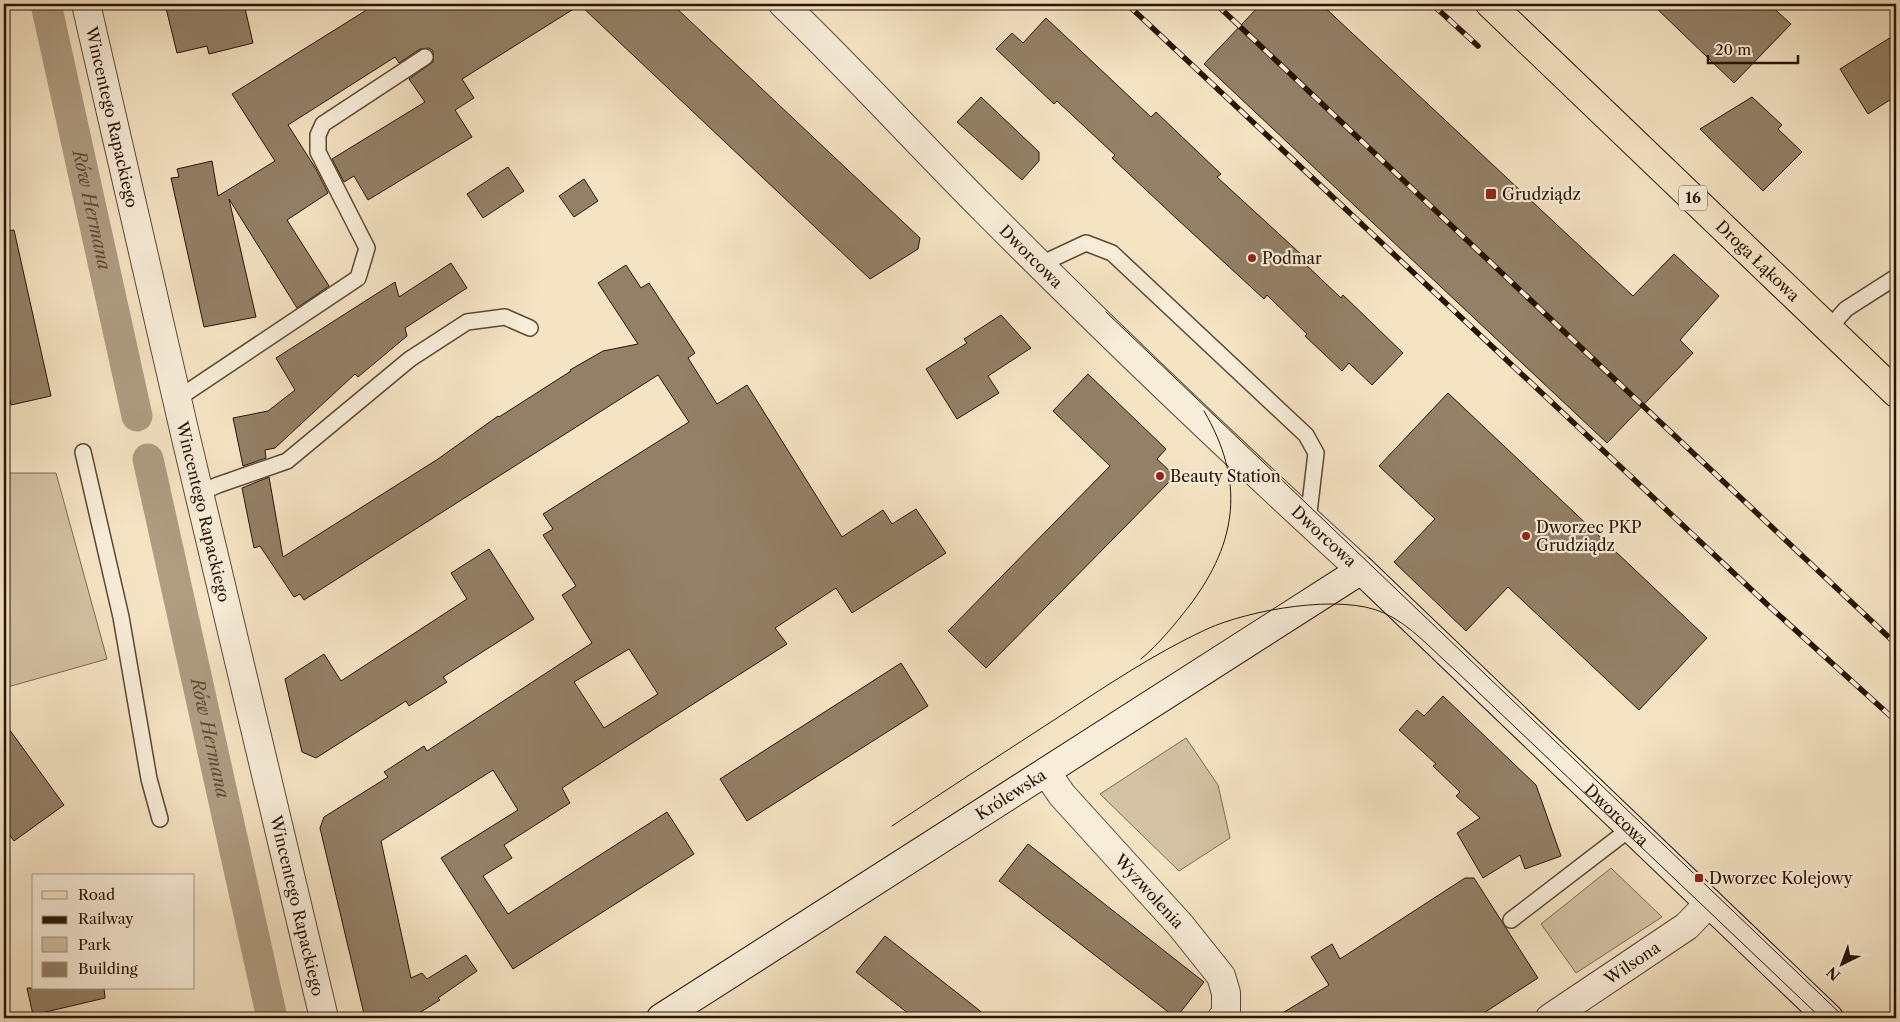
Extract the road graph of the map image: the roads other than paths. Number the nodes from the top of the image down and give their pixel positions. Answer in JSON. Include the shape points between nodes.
{"nodes":[{"id":1,"x":86,"y":4,"type":"edge"},
{"id":2,"x":783,"y":4,"type":"edge"},
{"id":3,"x":1490,"y":4,"type":"edge"},
{"id":4,"x":425,"y":56,"type":"dead end"},
{"id":5,"x":1041,"y":264,"type":"junction"},
{"id":6,"x":1896,"y":277,"type":"edge"},
{"id":7,"x":530,"y":328,"type":"dead end"},
{"id":8,"x":1829,"y":328,"type":"junction"},
{"id":9,"x":1896,"y":392,"type":"edge"},
{"id":10,"x":177,"y":400,"type":"junction"},
{"id":11,"x":83,"y":452,"type":"dead end"},
{"id":12,"x":199,"y":494,"type":"junction"},
{"id":13,"x":1308,"y":521,"type":"junction"},
{"id":14,"x":1361,"y":570,"type":"junction"},
{"id":15,"x":1046,"y":772,"type":"junction"},
{"id":16,"x":160,"y":819,"type":"dead end"},
{"id":17,"x":1631,"y":828,"type":"junction"},
{"id":18,"x":1709,"y":903,"type":"junction"},
{"id":19,"x":1512,"y":920,"type":"dead end"},
{"id":20,"x":324,"y":1018,"type":"edge"},
{"id":21,"x":661,"y":1018,"type":"edge"},
{"id":22,"x":1222,"y":1018,"type":"edge"},
{"id":23,"x":1550,"y":1018,"type":"edge"},
{"id":24,"x":1830,"y":1018,"type":"edge"}],
"edges":[{"from":1,"to":10,"type":"street","name":"Wincentego Rapackiego"},
{"from":2,"to":5,"type":"street","name":"Dworcowa"},
{"from":3,"to":8,"type":"main road","name":"Droga Łąkowa","number":"16"},
{"from":4,"to":10,"type":"lane","via":[[323,124],[318,135],[318,152],[367,248],[358,278]]},
{"from":5,"to":13,"type":"street","name":"Dworcowa"},
{"from":5,"to":13,"type":"lane","via":[[1086,243],[1112,253],[1254,384],[1306,435],[1316,453]]},
{"from":6,"to":8,"type":"lane","via":[[1846,309]]},
{"from":7,"to":12,"type":"lane","via":[[505,316],[467,322],[410,360],[287,461]]},
{"from":8,"to":9,"type":"main road","name":"Droga Łąkowa","number":"16"},
{"from":10,"to":12,"type":"street","name":"Wincentego Rapackiego"},
{"from":11,"to":16,"type":"lane","via":[[121,616]]},
{"from":12,"to":20,"type":"street","name":"Wincentego Rapackiego"},
{"from":13,"to":14,"type":"street","name":"Dworcowa"},
{"from":14,"to":15,"type":"street","name":"Królewska"},
{"from":14,"to":17,"type":"street","name":"Dworcowa"},
{"from":15,"to":21,"type":"street","name":"Królewska"},
{"from":15,"to":22,"type":"street","name":"Wyzwolenia","via":[[1062,795],[1182,926],[1221,976],[1226,993],[1226,1014]]},
{"from":17,"to":18,"type":"street","name":"Dworcowa"},
{"from":17,"to":19,"type":"lane"},
{"from":18,"to":23,"type":"street","name":"Wilsona","via":[[1687,926]]},
{"from":18,"to":24,"type":"street","name":"Dworcowa"}]}
